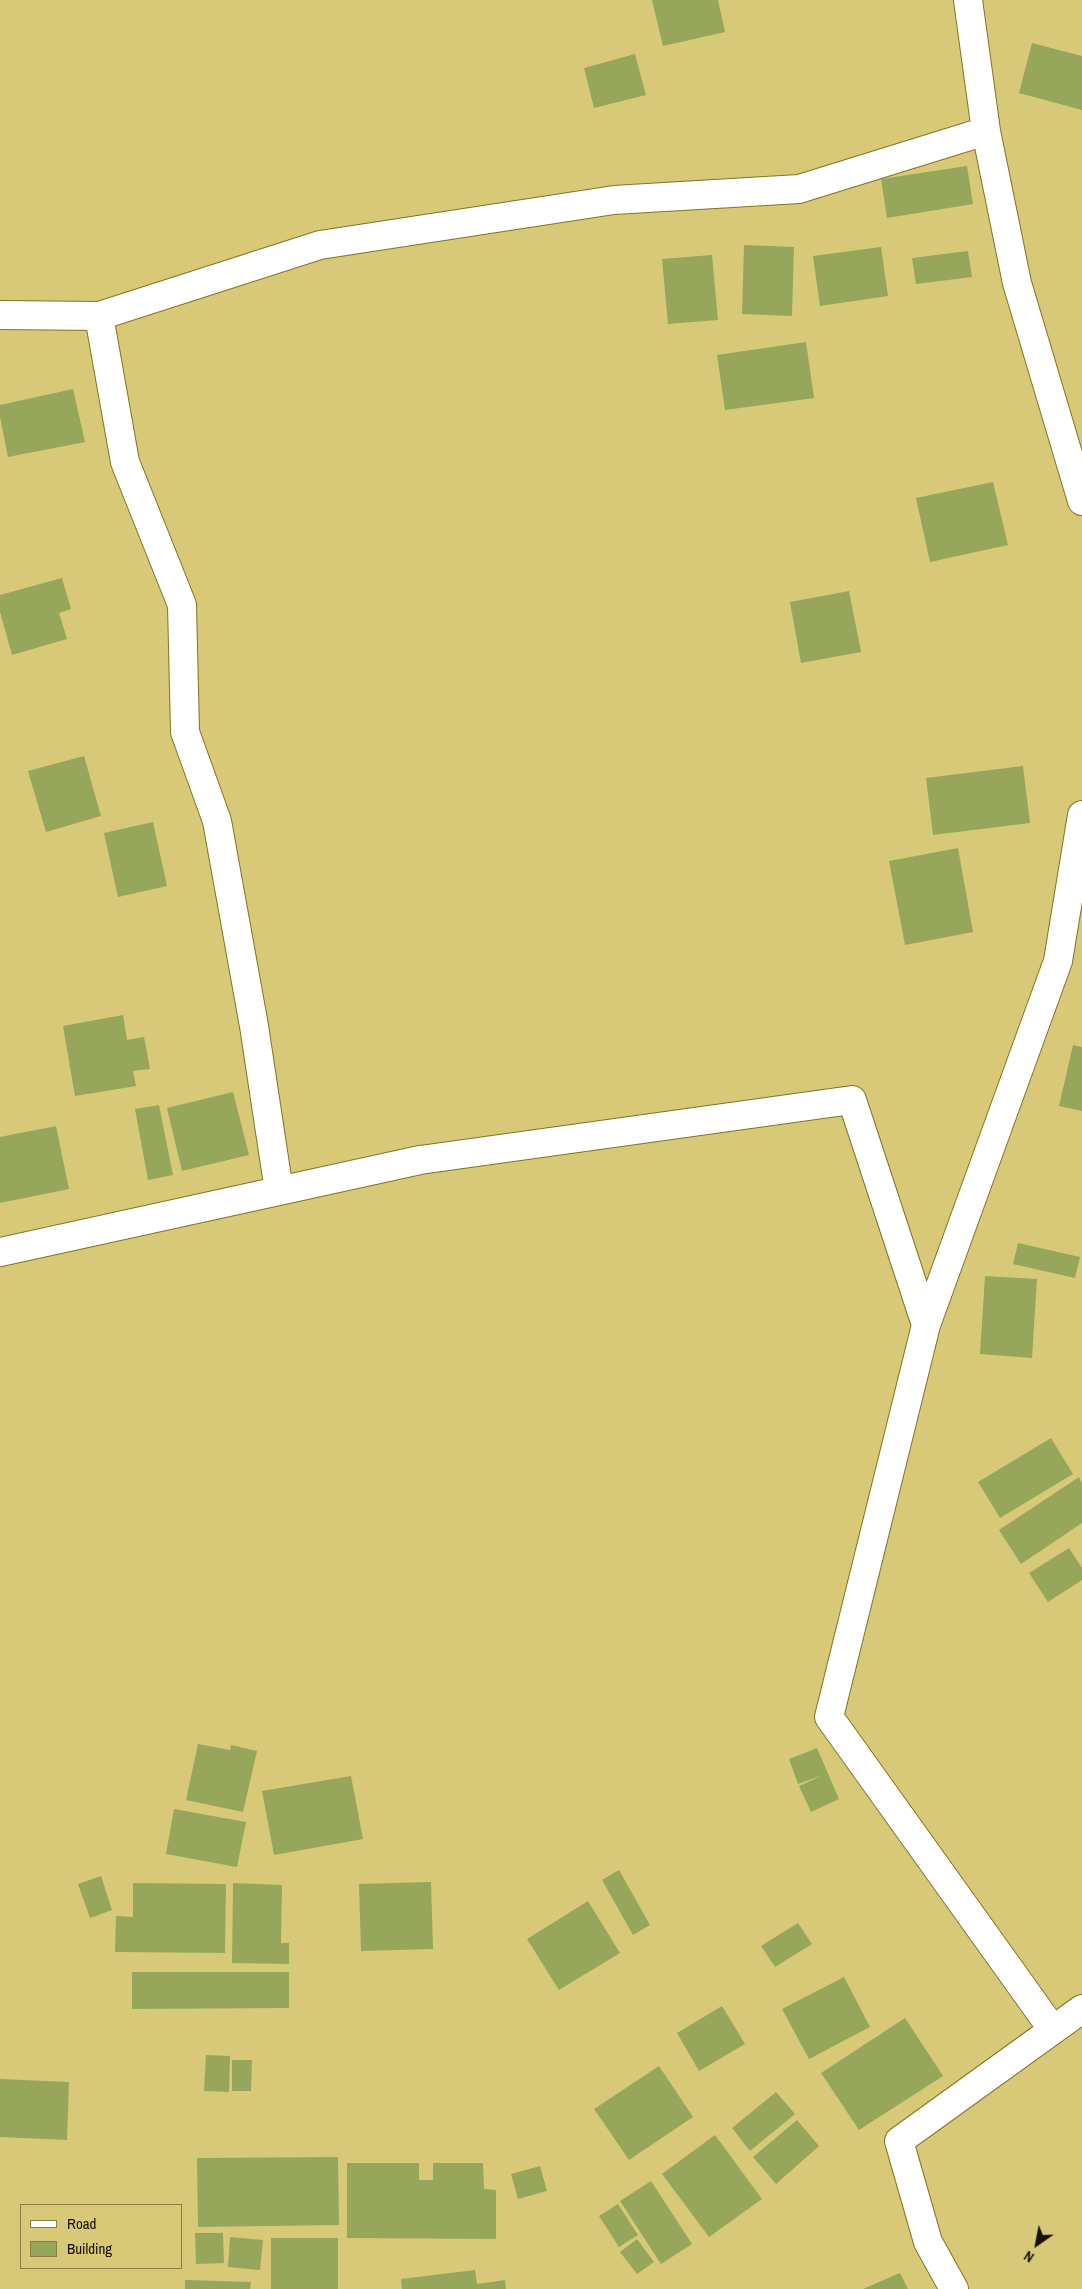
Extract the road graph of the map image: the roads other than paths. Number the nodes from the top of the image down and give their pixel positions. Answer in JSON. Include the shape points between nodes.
{"nodes":[{"id":1,"x":968,"y":0,"type":"edge"},
{"id":2,"x":986,"y":131,"type":"junction"},
{"id":3,"x":0,"y":315,"type":"edge"},
{"id":4,"x":100,"y":316,"type":"junction"},
{"id":5,"x":1082,"y":501,"type":"edge"},
{"id":6,"x":1082,"y":815,"type":"edge"},
{"id":7,"x":279,"y":1191,"type":"junction"},
{"id":8,"x":0,"y":1252,"type":"edge"},
{"id":9,"x":926,"y":1325,"type":"junction"},
{"id":10,"x":1082,"y":2010,"type":"edge"},
{"id":11,"x":1053,"y":2030,"type":"junction"},
{"id":12,"x":954,"y":2289,"type":"edge"}],
"edges":[{"from":1,"to":2,"type":"street"},
{"from":2,"to":4,"type":"street","via":[[799,189],[614,200],[320,245]]},
{"from":2,"to":5,"type":"street","via":[[1017,283]]},
{"from":3,"to":4,"type":"street"},
{"from":4,"to":7,"type":"street","via":[[125,462],[182,604],[185,732],[217,821],[254,1026]]},
{"from":6,"to":9,"type":"street","via":[[1058,961]]},
{"from":7,"to":8,"type":"street"},
{"from":7,"to":9,"type":"street","via":[[420,1160],[852,1100]]},
{"from":9,"to":11,"type":"street","via":[[829,1717]]},
{"from":10,"to":11,"type":"street"},
{"from":11,"to":12,"type":"street","via":[[898,2141],[928,2242]]}]}
